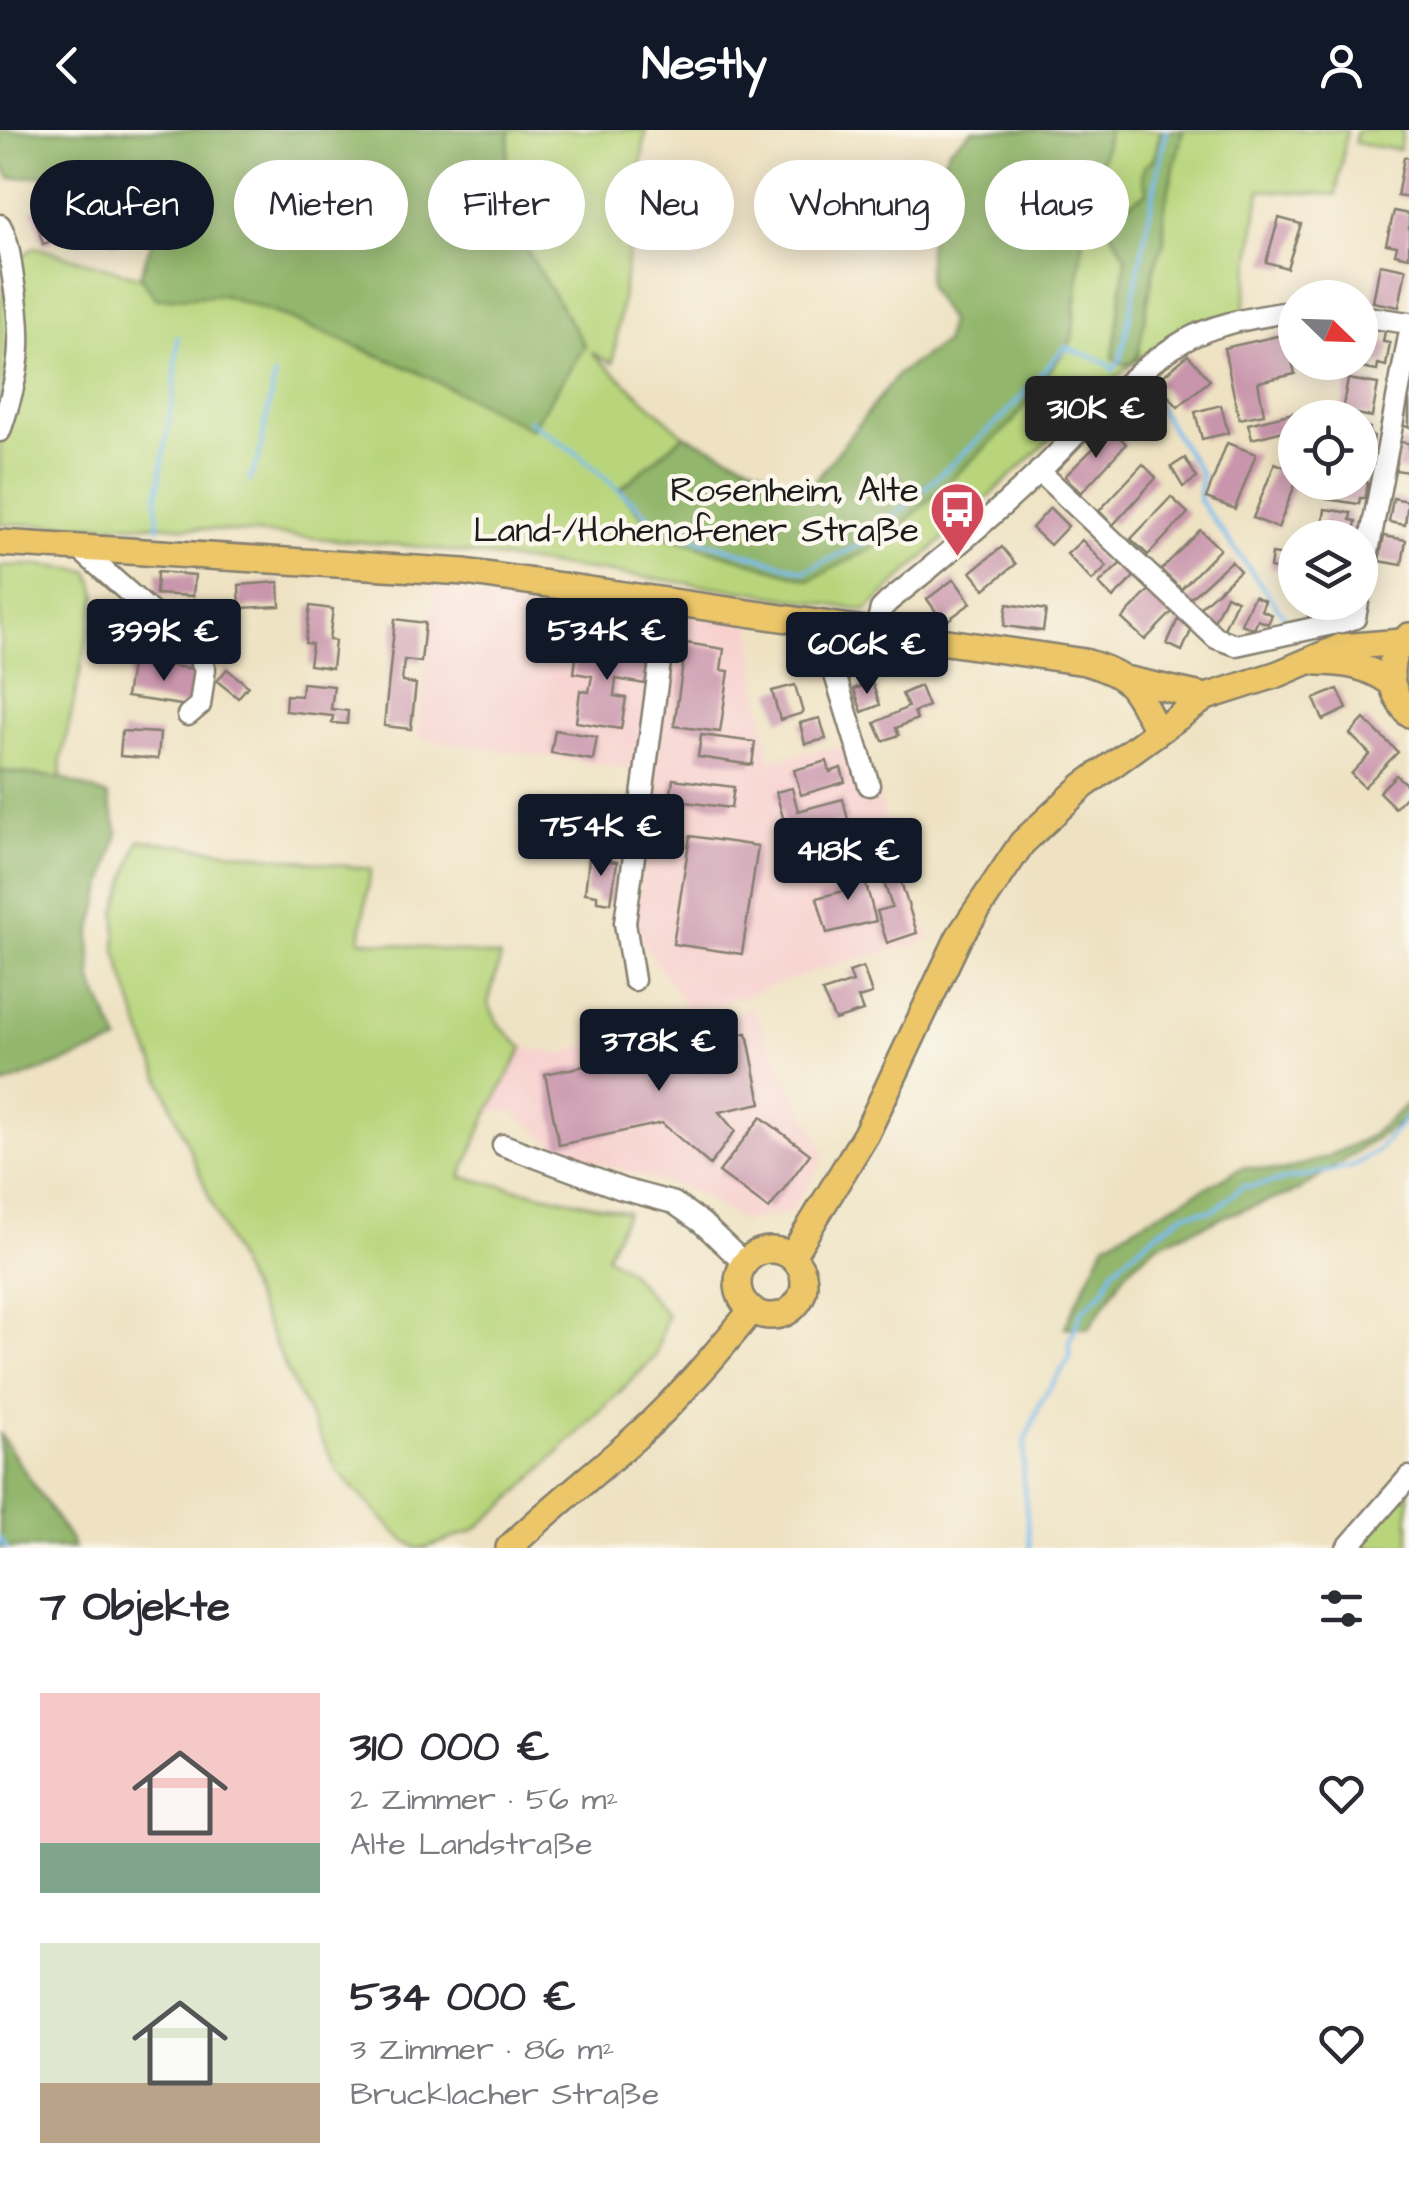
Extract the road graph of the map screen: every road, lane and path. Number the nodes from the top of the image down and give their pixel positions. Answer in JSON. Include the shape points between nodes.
{"nodes":[{"id":1,"x":4,"y":232,"type":"edge"},
{"id":2,"x":1278,"y":314,"type":"edge"},
{"id":3,"x":1378,"y":319,"type":"edge"},
{"id":4,"x":1409,"y":323,"type":"edge"},
{"id":5,"x":1409,"y":336,"type":"edge"},
{"id":6,"x":0,"y":430,"type":"edge"},
{"id":7,"x":1039,"y":471,"type":"junction"},
{"id":8,"x":1374,"y":520,"type":"edge"},
{"id":9,"x":0,"y":542,"type":"edge"},
{"id":10,"x":76,"y":547,"type":"junction"},
{"id":11,"x":668,"y":602,"type":"junction"},
{"id":12,"x":1351,"y":620,"type":"edge"},
{"id":13,"x":820,"y":624,"type":"junction"},
{"id":14,"x":875,"y":631,"type":"junction"},
{"id":15,"x":1405,"y":639,"type":"edge"},
{"id":16,"x":1307,"y":662,"type":"junction"},
{"id":17,"x":1129,"y":680,"type":"junction"},
{"id":18,"x":1390,"y":682,"type":"junction"},
{"id":19,"x":1206,"y":698,"type":"junction"},
{"id":20,"x":1409,"y":714,"type":"edge"},
{"id":21,"x":188,"y":715,"type":"dead end"},
{"id":22,"x":1158,"y":730,"type":"junction"},
{"id":23,"x":868,"y":785,"type":"dead end"},
{"id":24,"x":634,"y":980,"type":"dead end"},
{"id":25,"x":504,"y":1145,"type":"dead end"},
{"id":26,"x":792,"y":1256,"type":"junction"},
{"id":27,"x":744,"y":1264,"type":"junction"},
{"id":28,"x":752,"y":1310,"type":"junction"},
{"id":29,"x":1409,"y":1477,"type":"edge"},
{"id":30,"x":510,"y":1548,"type":"edge"},
{"id":31,"x":1346,"y":1548,"type":"edge"}],
"edges":[{"from":1,"to":6,"type":"street","via":[[22,327],[16,383]]},
{"from":2,"to":7,"type":"street","via":[[1218,326],[1183,342]]},
{"from":3,"to":4,"type":"street"},
{"from":5,"to":8,"type":"street"},
{"from":7,"to":12,"type":"street","via":[[1216,638],[1236,645]]},
{"from":7,"to":14,"type":"street","via":[[889,601]]},
{"from":9,"to":10,"type":"main road"},
{"from":10,"to":11,"type":"main road","via":[[465,572]]},
{"from":10,"to":21,"type":"street","via":[[195,651],[205,669],[200,704]]},
{"from":11,"to":13,"type":"main road"},
{"from":11,"to":24,"type":"street","via":[[625,922]]},
{"from":13,"to":14,"type":"main road"},
{"from":13,"to":23,"type":"street"},
{"from":14,"to":17,"type":"main road","via":[[1085,662]]},
{"from":15,"to":16,"type":"main road","via":[[1341,647]]},
{"from":15,"to":18,"type":"main road"},
{"from":16,"to":18,"type":"main road","via":[[1343,662]]},
{"from":16,"to":19,"type":"main road"},
{"from":17,"to":19,"type":"main road"},
{"from":17,"to":22,"type":"main road"},
{"from":18,"to":20,"type":"main road"},
{"from":19,"to":22,"type":"main road"},
{"from":22,"to":26,"type":"main road","via":[[1045,821],[988,890],[866,1134]]},
{"from":25,"to":27,"type":"street","via":[[674,1203]]},
{"from":26,"to":27,"type":"main road","via":[[762,1251]]},
{"from":26,"to":28,"type":"main road","via":[[804,1276],[794,1308],[774,1316]]},
{"from":27,"to":28,"type":"main road","via":[[738,1283]]},
{"from":28,"to":30,"type":"main road","via":[[639,1434]]},
{"from":29,"to":31,"type":"street"}]}
